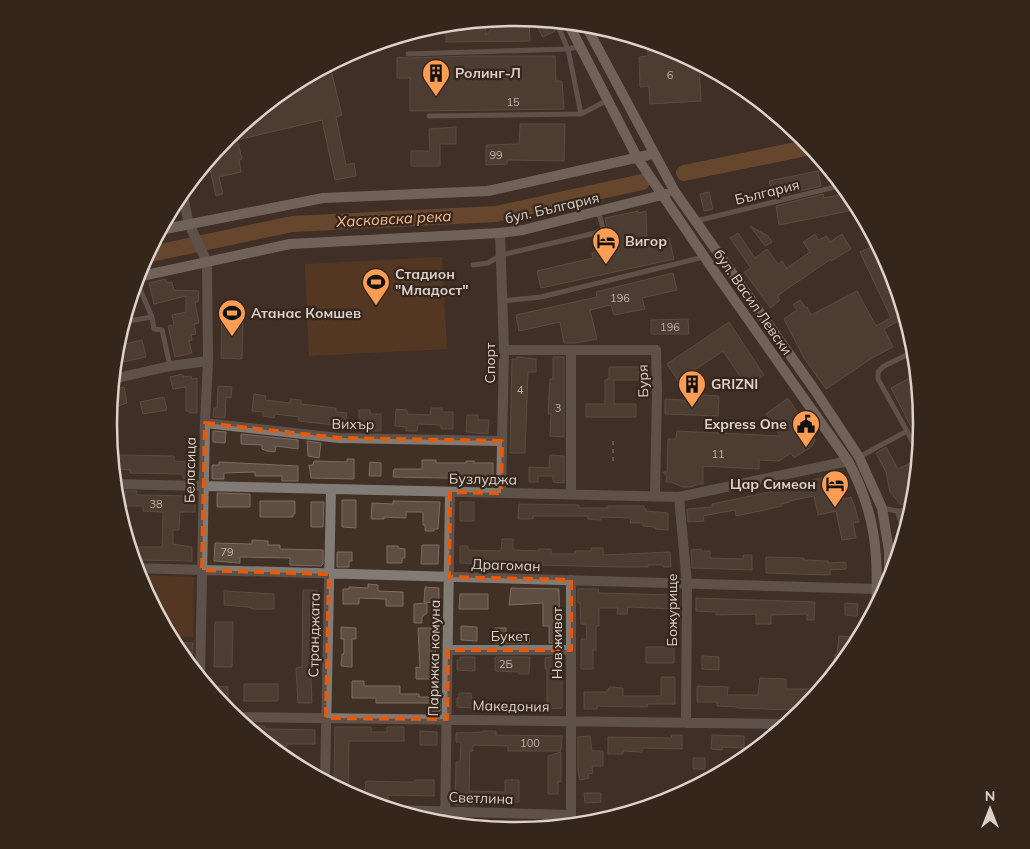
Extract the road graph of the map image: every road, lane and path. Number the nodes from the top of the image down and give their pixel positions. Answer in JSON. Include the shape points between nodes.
{"nodes":[{"id":1,"x":559,"y":29,"type":"edge"},
{"id":2,"x":572,"y":31,"type":"edge"},
{"id":3,"x":590,"y":34,"type":"edge"},
{"id":4,"x":580,"y":46,"type":"junction"},
{"id":5,"x":568,"y":49,"type":"junction"},
{"id":6,"x":408,"y":54,"type":"dead end"},
{"id":7,"x":608,"y":100,"type":"junction"},
{"id":8,"x":581,"y":114,"type":"junction"},
{"id":9,"x":429,"y":116,"type":"dead end"},
{"id":10,"x":653,"y":154,"type":"junction"},
{"id":11,"x":638,"y":159,"type":"junction"},
{"id":12,"x":835,"y":187,"type":"edge"},
{"id":13,"x":674,"y":192,"type":"junction"},
{"id":14,"x":662,"y":195,"type":"junction"},
{"id":15,"x":184,"y":203,"type":"edge"},
{"id":16,"x":598,"y":212,"type":"junction"},
{"id":17,"x":696,"y":221,"type":"junction"},
{"id":18,"x":189,"y":224,"type":"junction"},
{"id":19,"x":168,"y":228,"type":"edge"},
{"id":20,"x":500,"y":233,"type":"junction"},
{"id":21,"x":501,"y":255,"type":"junction"},
{"id":22,"x":704,"y":257,"type":"junction"},
{"id":23,"x":207,"y":262,"type":"junction"},
{"id":24,"x":473,"y":265,"type":"dead end"},
{"id":25,"x":146,"y":276,"type":"edge"},
{"id":26,"x":141,"y":289,"type":"edge"},
{"id":27,"x":502,"y":301,"type":"junction"},
{"id":28,"x":152,"y":317,"type":"junction"},
{"id":29,"x":130,"y":321,"type":"edge"},
{"id":30,"x":504,"y":350,"type":"junction"},
{"id":31,"x":571,"y":350,"type":"junction"},
{"id":32,"x":907,"y":355,"type":"edge"},
{"id":33,"x":208,"y":361,"type":"junction"},
{"id":34,"x":170,"y":366,"type":"junction"},
{"id":35,"x":120,"y":377,"type":"edge"},
{"id":36,"x":204,"y":423,"type":"junction"},
{"id":37,"x":907,"y":432,"type":"junction"},
{"id":38,"x":502,"y":441,"type":"junction"},
{"id":39,"x":613,"y":442,"type":"dead end"},
{"id":40,"x":912,"y":442,"type":"edge"},
{"id":41,"x":860,"y":457,"type":"junction"},
{"id":42,"x":613,"y":461,"type":"dead end"},
{"id":43,"x":848,"y":461,"type":"junction"},
{"id":44,"x":121,"y":484,"type":"edge"},
{"id":45,"x":203,"y":486,"type":"junction"},
{"id":46,"x":331,"y":489,"type":"junction"},
{"id":47,"x":450,"y":492,"type":"junction"},
{"id":48,"x":500,"y":493,"type":"junction"},
{"id":49,"x":571,"y":494,"type":"junction"},
{"id":50,"x":655,"y":496,"type":"junction"},
{"id":51,"x":680,"y":497,"type":"junction"},
{"id":52,"x":882,"y":508,"type":"junction"},
{"id":53,"x":897,"y":511,"type":"junction"},
{"id":54,"x":904,"y":511,"type":"edge"},
{"id":55,"x":901,"y":522,"type":"edge"},
{"id":56,"x":889,"y":561,"type":"edge"},
{"id":57,"x":144,"y":568,"type":"edge"},
{"id":58,"x":202,"y":570,"type":"junction"},
{"id":59,"x":329,"y":574,"type":"junction"},
{"id":60,"x":449,"y":577,"type":"junction"},
{"id":61,"x":571,"y":580,"type":"junction"},
{"id":62,"x":687,"y":584,"type":"junction"},
{"id":63,"x":877,"y":589,"type":"joint"},
{"id":64,"x":448,"y":650,"type":"junction"},
{"id":65,"x":571,"y":650,"type":"junction"},
{"id":66,"x":200,"y":668,"type":"edge"},
{"id":67,"x":245,"y":717,"type":"edge"},
{"id":68,"x":326,"y":718,"type":"junction"},
{"id":69,"x":447,"y":719,"type":"junction"},
{"id":70,"x":571,"y":721,"type":"junction"},
{"id":71,"x":686,"y":723,"type":"junction"},
{"id":72,"x":778,"y":724,"type":"edge"},
{"id":73,"x":325,"y":774,"type":"edge"},
{"id":74,"x":418,"y":811,"type":"edge"},
{"id":75,"x":445,"y":811,"type":"junction"},
{"id":76,"x":571,"y":815,"type":"junction"},
{"id":77,"x":445,"y":816,"type":"edge"},
{"id":78,"x":571,"y":818,"type":"edge"}],
"edges":[{"from":1,"to":5,"type":"lane"},
{"from":2,"to":4,"type":"main road","name":"бул. Васил Левски"},
{"from":3,"to":10,"type":"main road","name":"бул. Васил Левски"},
{"from":4,"to":5,"type":"lane"},
{"from":4,"to":7,"type":"main road","name":"бул. Васил Левски"},
{"from":5,"to":6,"type":"lane"},
{"from":5,"to":8,"type":"lane"},
{"from":7,"to":8,"type":"lane"},
{"from":7,"to":11,"type":"main road","name":"бул. Васил Левски"},
{"from":8,"to":9,"type":"lane"},
{"from":10,"to":11,"type":"main road"},
{"from":10,"to":13,"type":"main road","name":"бул. Васил Левски"},
{"from":11,"to":14,"type":"main road","name":"бул. Васил Левски"},
{"from":11,"to":18,"type":"main road","via":[[488,191],[323,198]]},
{"from":12,"to":17,"type":"lane","name":"България"},
{"from":13,"to":14,"type":"main road","name":"бул. България"},
{"from":13,"to":17,"type":"main road","name":"бул. Васил Левски"},
{"from":14,"to":16,"type":"main road","name":"бул. България"},
{"from":14,"to":22,"type":"main road","name":"бул. Васил Левски"},
{"from":15,"to":18,"type":"street"},
{"from":16,"to":20,"type":"main road","name":"бул. България"},
{"from":16,"to":21,"type":"lane","via":[[604,231]]},
{"from":17,"to":41,"type":"main road","name":"бул. Васил Левски"},
{"from":18,"to":19,"type":"main road"},
{"from":18,"to":23,"type":"street"},
{"from":20,"to":21,"type":"street","name":"Спорт"},
{"from":20,"to":23,"type":"main road","name":"бул. България","via":[[290,244]]},
{"from":21,"to":24,"type":"lane"},
{"from":21,"to":27,"type":"street","name":"Спорт"},
{"from":22,"to":27,"type":"lane","via":[[541,296]]},
{"from":22,"to":43,"type":"main road","name":"бул. Васил Левски"},
{"from":23,"to":25,"type":"main road","name":"бул. България"},
{"from":23,"to":33,"type":"street","name":"Беласица"},
{"from":26,"to":28,"type":"lane"},
{"from":27,"to":30,"type":"street","name":"Спорт"},
{"from":28,"to":29,"type":"lane"},
{"from":28,"to":34,"type":"lane","via":[[154,329],[162,330]]},
{"from":30,"to":31,"type":"street","name":"Буря"},
{"from":30,"to":38,"type":"street","name":"Спорт"},
{"from":31,"to":49,"type":"street"},
{"from":31,"to":50,"type":"street","name":"Буря","via":[[656,350]]},
{"from":32,"to":37,"type":"lane","via":[[878,372],[878,379]]},
{"from":33,"to":34,"type":"street"},
{"from":33,"to":36,"type":"street","name":"Беласица"},
{"from":34,"to":35,"type":"street"},
{"from":36,"to":38,"type":"street","name":"Вихър","via":[[338,438]]},
{"from":36,"to":45,"type":"street","name":"Беласица"},
{"from":37,"to":40,"type":"lane"},
{"from":37,"to":41,"type":"lane"},
{"from":38,"to":48,"type":"street","name":"Спорт"},
{"from":39,"to":42,"type":"path"},
{"from":41,"to":52,"type":"main road","name":"бул. Васил Левски"},
{"from":43,"to":51,"type":"street","name":"Бузлуджа"},
{"from":43,"to":63,"type":"main road","name":"бул. Васил Левски","via":[[871,518],[876,547]]},
{"from":44,"to":45,"type":"street","name":"Бузлуджа"},
{"from":45,"to":46,"type":"street","name":"Бузлуджа"},
{"from":45,"to":58,"type":"street","name":"Беласица"},
{"from":46,"to":47,"type":"street","name":"Бузлуджа"},
{"from":46,"to":59,"type":"street","name":"Странджата"},
{"from":47,"to":48,"type":"street","name":"Бузлуджа"},
{"from":47,"to":60,"type":"street","name":"Парижка комуна"},
{"from":48,"to":49,"type":"street","name":"Бузлуджа"},
{"from":49,"to":50,"type":"street","name":"Бузлуджа"},
{"from":50,"to":51,"type":"street","name":"Бузлуджа"},
{"from":51,"to":62,"type":"street","name":"Божурище"},
{"from":52,"to":53,"type":"lane"},
{"from":52,"to":56,"type":"main road","name":"бул. Васил Левски"},
{"from":53,"to":54,"type":"lane"},
{"from":53,"to":55,"type":"lane"},
{"from":57,"to":58,"type":"street","name":"Драгоман"},
{"from":58,"to":59,"type":"street","name":"Драгоман"},
{"from":58,"to":66,"type":"street","name":"Беласица"},
{"from":59,"to":60,"type":"street","name":"Драгоман"},
{"from":59,"to":68,"type":"street","name":"Странджата"},
{"from":60,"to":61,"type":"street","name":"Драгоман"},
{"from":60,"to":64,"type":"street","name":"Парижка комуна"},
{"from":61,"to":62,"type":"street","name":"Драгоман"},
{"from":61,"to":65,"type":"street","name":"Нов живот"},
{"from":62,"to":63,"type":"street","name":"Драгоман"},
{"from":62,"to":71,"type":"street","name":"Божурище"},
{"from":64,"to":65,"type":"street","name":"Букет"},
{"from":64,"to":69,"type":"street","name":"Парижка комуна"},
{"from":65,"to":70,"type":"street","name":"Нов живот"},
{"from":67,"to":68,"type":"street","name":"Македония"},
{"from":68,"to":69,"type":"street","name":"Македония"},
{"from":68,"to":73,"type":"street","name":"Странджата"},
{"from":69,"to":70,"type":"street","name":"Македония"},
{"from":69,"to":75,"type":"street","name":"Парижка комуна"},
{"from":70,"to":71,"type":"street","name":"Македония"},
{"from":70,"to":76,"type":"street","name":"Нов живот"},
{"from":71,"to":72,"type":"street","name":"Македония"},
{"from":74,"to":75,"type":"street","name":"Светлина"},
{"from":75,"to":76,"type":"street","name":"Светлина"},
{"from":75,"to":77,"type":"street","name":"Парижка комуна"},
{"from":76,"to":78,"type":"street","name":"Нов живот"}]}
